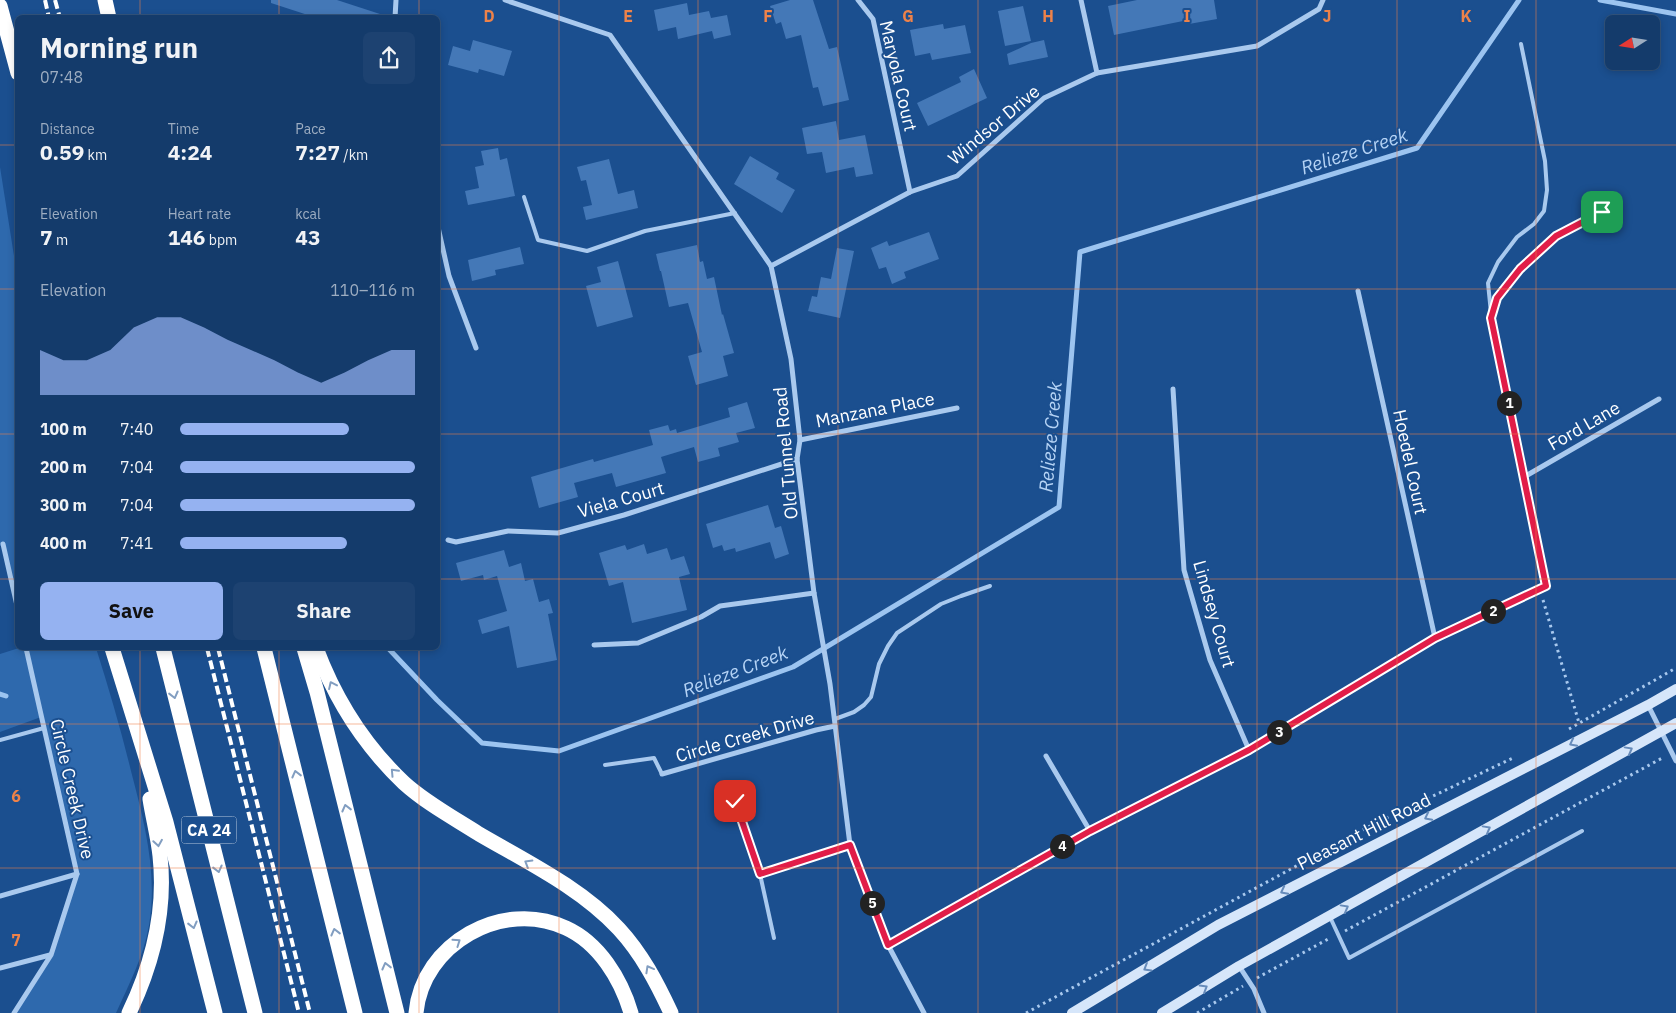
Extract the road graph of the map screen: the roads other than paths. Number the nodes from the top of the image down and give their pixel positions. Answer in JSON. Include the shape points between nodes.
{"nodes":[{"id":1,"x":105,"y":0,"type":"edge"},
{"id":2,"x":396,"y":0,"type":"edge"},
{"id":3,"x":505,"y":0,"type":"edge"},
{"id":4,"x":858,"y":0,"type":"edge"},
{"id":5,"x":1081,"y":0,"type":"edge"},
{"id":6,"x":1323,"y":0,"type":"edge"},
{"id":7,"x":0,"y":6,"type":"edge"},
{"id":8,"x":109,"y":15,"type":"edge"},
{"id":9,"x":395,"y":15,"type":"edge"},
{"id":10,"x":1521,"y":44,"type":"dead end"},
{"id":11,"x":15,"y":62,"type":"edge"},
{"id":12,"x":1097,"y":73,"type":"junction"},
{"id":13,"x":910,"y":192,"type":"junction"},
{"id":14,"x":524,"y":197,"type":"dead end"},
{"id":15,"x":1602,"y":212,"type":"dead end"},
{"id":16,"x":735,"y":213,"type":"junction"},
{"id":17,"x":440,"y":237,"type":"edge"},
{"id":18,"x":771,"y":266,"type":"junction"},
{"id":19,"x":1358,"y":291,"type":"dead end"},
{"id":20,"x":1491,"y":318,"type":"junction"},
{"id":21,"x":476,"y":348,"type":"dead end"},
{"id":22,"x":1173,"y":389,"type":"dead end"},
{"id":23,"x":1658,"y":399,"type":"dead end"},
{"id":24,"x":957,"y":408,"type":"dead end"},
{"id":25,"x":800,"y":440,"type":"junction"},
{"id":26,"x":797,"y":459,"type":"junction"},
{"id":27,"x":1524,"y":477,"type":"junction"},
{"id":28,"x":448,"y":540,"type":"dead end"},
{"id":29,"x":3,"y":544,"type":"dead end"},
{"id":30,"x":990,"y":586,"type":"dead end"},
{"id":31,"x":814,"y":593,"type":"junction"},
{"id":32,"x":15,"y":597,"type":"edge"},
{"id":33,"x":1435,"y":638,"type":"junction"},
{"id":34,"x":594,"y":645,"type":"dead end"},
{"id":35,"x":26,"y":650,"type":"edge"},
{"id":36,"x":113,"y":650,"type":"edge"},
{"id":37,"x":163,"y":650,"type":"edge"},
{"id":38,"x":264,"y":650,"type":"edge"},
{"id":39,"x":305,"y":650,"type":"edge"},
{"id":40,"x":317,"y":650,"type":"edge"},
{"id":41,"x":1676,"y":689,"type":"edge"},
{"id":42,"x":1648,"y":705,"type":"junction"},
{"id":43,"x":835,"y":720,"type":"junction"},
{"id":44,"x":1676,"y":723,"type":"edge"},
{"id":45,"x":836,"y":726,"type":"junction"},
{"id":46,"x":44,"y":728,"type":"junction"},
{"id":47,"x":1661,"y":732,"type":"junction"},
{"id":48,"x":0,"y":740,"type":"edge"},
{"id":49,"x":141,"y":743,"type":"junction"},
{"id":50,"x":1249,"y":750,"type":"junction"},
{"id":51,"x":1046,"y":756,"type":"dead end"},
{"id":52,"x":1676,"y":761,"type":"edge"},
{"id":53,"x":605,"y":765,"type":"dead end"},
{"id":54,"x":662,"y":774,"type":"joint"},
{"id":55,"x":735,"y":801,"type":"dead end"},
{"id":56,"x":1090,"y":831,"type":"junction"},
{"id":57,"x":1582,"y":832,"type":"dead end"},
{"id":58,"x":850,"y":845,"type":"junction"},
{"id":59,"x":76,"y":874,"type":"junction"},
{"id":60,"x":760,"y":874,"type":"junction"},
{"id":61,"x":0,"y":896,"type":"edge"},
{"id":62,"x":1330,"y":916,"type":"junction"},
{"id":63,"x":774,"y":938,"type":"dead end"},
{"id":64,"x":888,"y":945,"type":"junction"},
{"id":65,"x":51,"y":955,"type":"junction"},
{"id":66,"x":1239,"y":966,"type":"junction"},
{"id":67,"x":0,"y":968,"type":"edge"},
{"id":68,"x":14,"y":1013,"type":"edge"},
{"id":69,"x":128,"y":1013,"type":"edge"},
{"id":70,"x":215,"y":1013,"type":"edge"},
{"id":71,"x":255,"y":1013,"type":"edge"},
{"id":72,"x":355,"y":1013,"type":"edge"},
{"id":73,"x":397,"y":1013,"type":"edge"},
{"id":74,"x":416,"y":1013,"type":"edge"},
{"id":75,"x":631,"y":1013,"type":"edge"},
{"id":76,"x":670,"y":1013,"type":"edge"},
{"id":77,"x":924,"y":1013,"type":"edge"},
{"id":78,"x":1072,"y":1013,"type":"edge"},
{"id":79,"x":1162,"y":1013,"type":"edge"},
{"id":80,"x":1264,"y":1013,"type":"edge"}],
"edges":[{"from":1,"to":8,"type":"highway"},
{"from":2,"to":9,"type":"street"},
{"from":3,"to":16,"type":"street","name":"Old Tunnel Road","via":[[610,35]]},
{"from":4,"to":13,"type":"street","name":"Maryola Court","via":[[873,19]]},
{"from":5,"to":12,"type":"street"},
{"from":6,"to":12,"type":"street","name":"Windsor Drive","via":[[1319,9],[1257,46]]},
{"from":7,"to":11,"type":"highway"},
{"from":10,"to":20,"type":"lane","via":[[1545,161],[1547,190],[1544,210],[1534,224],[1516,237],[1488,283]]},
{"from":12,"to":13,"type":"street","name":"Windsor Drive","via":[[1044,98],[956,176]]},
{"from":13,"to":18,"type":"street","name":"Windsor Drive"},
{"from":14,"to":16,"type":"lane","via":[[538,240],[587,251],[644,232]]},
{"from":15,"to":20,"type":"street","via":[[1556,236],[1520,269],[1497,298]]},
{"from":16,"to":18,"type":"street","name":"Old Tunnel Road"},
{"from":17,"to":21,"type":"street","via":[[448,276]]},
{"from":18,"to":25,"type":"street","name":"Old Tunnel Road","via":[[791,359]]},
{"from":19,"to":33,"type":"street","name":"Hoedel Court"},
{"from":20,"to":27,"type":"street"},
{"from":22,"to":50,"type":"street","name":"Lindsey Court","via":[[1184,570],[1210,660]]},
{"from":23,"to":27,"type":"street","name":"Ford Lane"},
{"from":24,"to":25,"type":"street","name":"Manzana Place"},
{"from":25,"to":26,"type":"street","name":"Old Tunnel Road"},
{"from":26,"to":28,"type":"street","name":"Viela Court","via":[[624,516],[558,533],[508,531],[456,542]]},
{"from":26,"to":31,"type":"street","name":"Old Tunnel Road"},
{"from":27,"to":33,"type":"street","via":[[1546,586]]},
{"from":29,"to":32,"type":"street"},
{"from":30,"to":43,"type":"lane","via":[[941,604],[897,633],[879,664],[871,697],[854,712]]},
{"from":31,"to":34,"type":"street","via":[[720,606],[638,642]]},
{"from":31,"to":43,"type":"street","name":"Old Tunnel Road"},
{"from":33,"to":50,"type":"street"},
{"from":35,"to":46,"type":"street","name":"Circle Creek Drive"},
{"from":36,"to":49,"type":"highway"},
{"from":37,"to":71,"type":"highway","number":"CA 24","one_way":true},
{"from":72,"to":38,"type":"highway","one_way":true},
{"from":73,"to":39,"type":"highway","one_way":true},
{"from":76,"to":40,"type":"highway","one_way":true,"via":[[642,957],[619,929],[592,905],[405,784],[352,721]]},
{"from":41,"to":42,"type":"main road","name":"Pleasant Hill Road"},
{"from":42,"to":47,"type":"street"},
{"from":42,"to":78,"type":"main road","name":"Pleasant Hill Road","one_way":true,"via":[[1218,925]]},
{"from":43,"to":45,"type":"street","name":"Old Tunnel Road"},
{"from":44,"to":47,"type":"main road"},
{"from":45,"to":54,"type":"street","name":"Circle Creek Drive"},
{"from":45,"to":58,"type":"street","name":"Old Tunnel Road"},
{"from":46,"to":48,"type":"lane"},
{"from":46,"to":59,"type":"street","name":"Circle Creek Drive"},
{"from":47,"to":52,"type":"street"},
{"from":62,"to":47,"type":"main road","one_way":true},
{"from":49,"to":69,"type":"highway","one_way":true,"via":[[160,857],[161,890],[152,952]]},
{"from":49,"to":70,"type":"highway","one_way":true,"via":[[177,861]]},
{"from":50,"to":56,"type":"street"},
{"from":51,"to":56,"type":"street"},
{"from":53,"to":54,"type":"lane","via":[[654,758]]},
{"from":55,"to":60,"type":"lane"},
{"from":56,"to":64,"type":"street"},
{"from":57,"to":62,"type":"lane","via":[[1349,958]]},
{"from":58,"to":60,"type":"street"},
{"from":58,"to":64,"type":"street","name":"Old Tunnel Road"},
{"from":59,"to":61,"type":"street"},
{"from":59,"to":65,"type":"street","name":"Circle Creek Drive"},
{"from":60,"to":63,"type":"lane"},
{"from":62,"to":66,"type":"main road"},
{"from":64,"to":77,"type":"street","name":"Old Tunnel Road"},
{"from":65,"to":67,"type":"street"},
{"from":65,"to":68,"type":"street","name":"Circle Creek Drive"},
{"from":79,"to":66,"type":"main road","one_way":true},
{"from":66,"to":80,"type":"street"},
{"from":74,"to":75,"type":"highway","one_way":true,"via":[[425,978],[454,943],[497,922],[520,918],[544,920],[567,928],[585,940],[602,956],[617,979]]}]}
